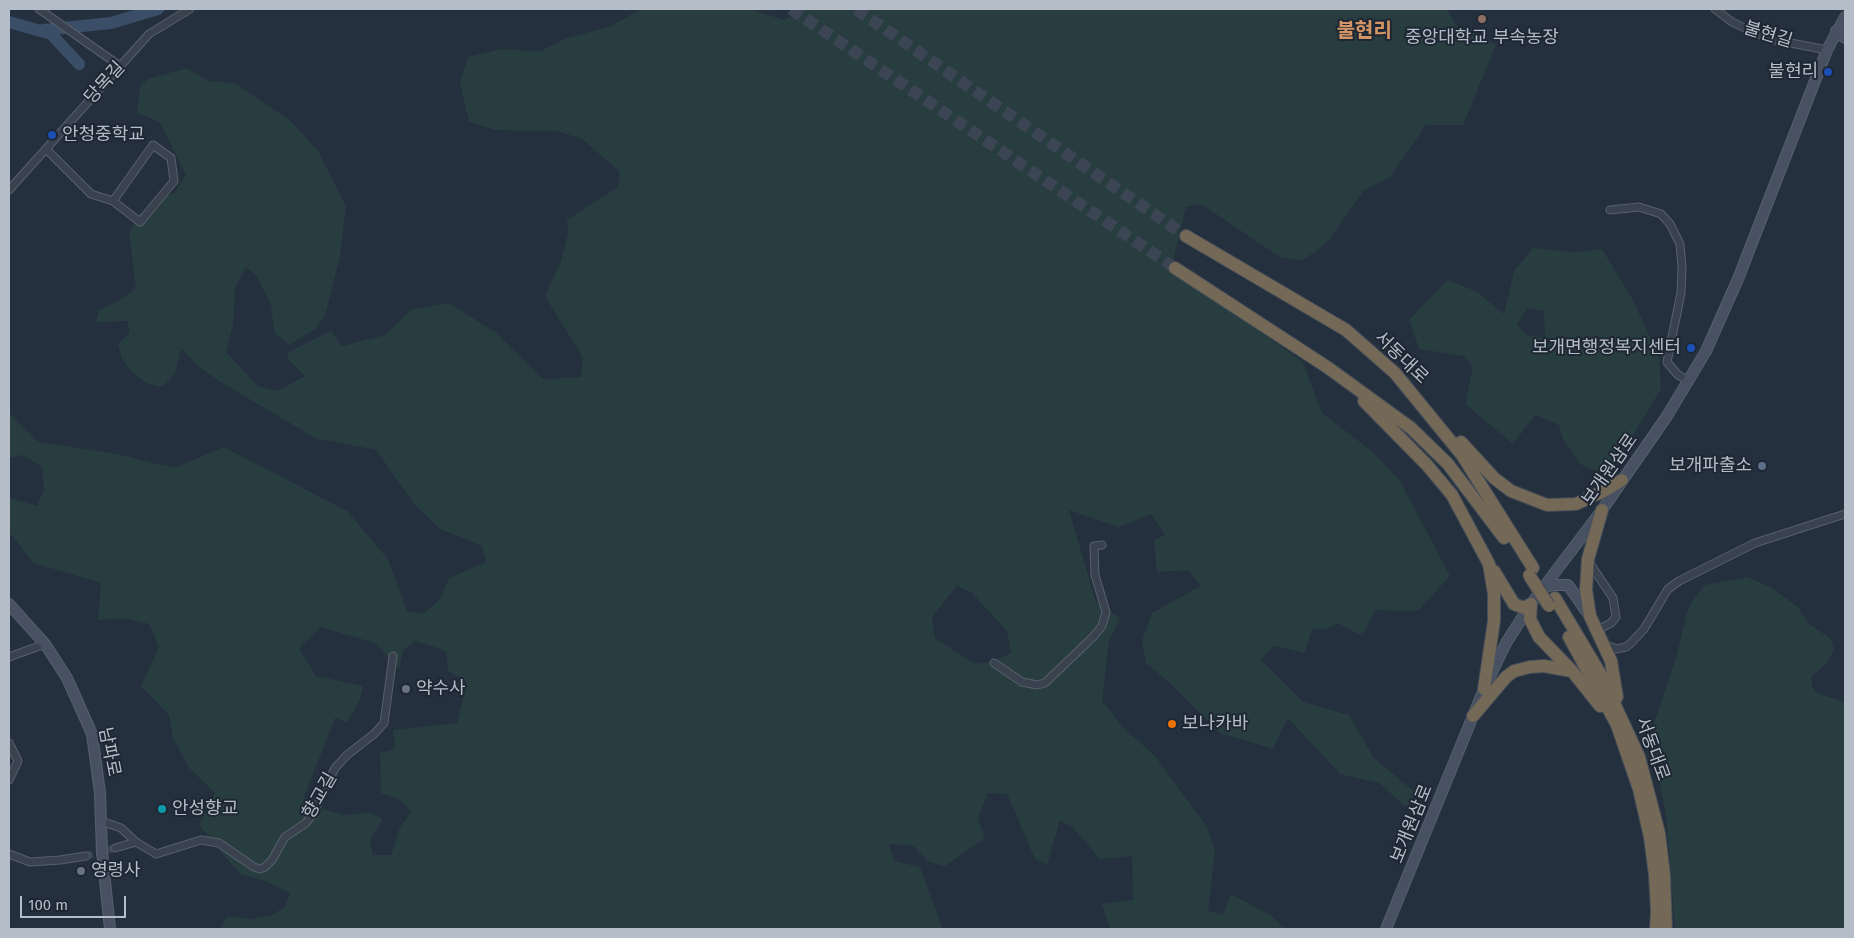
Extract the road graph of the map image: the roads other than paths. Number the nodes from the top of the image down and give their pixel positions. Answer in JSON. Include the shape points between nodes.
{"nodes":[{"id":1,"x":39,"y":9,"type":"edge"},
{"id":2,"x":190,"y":9,"type":"edge"},
{"id":3,"x":1715,"y":9,"type":"edge"},
{"id":4,"x":1843,"y":15,"type":"edge"},
{"id":5,"x":1836,"y":31,"type":"junction"},
{"id":6,"x":1845,"y":38,"type":"edge"},
{"id":7,"x":1827,"y":50,"type":"junction"},
{"id":8,"x":120,"y":66,"type":"junction"},
{"id":9,"x":46,"y":149,"type":"junction"},
{"id":10,"x":9,"y":190,"type":"edge"},
{"id":11,"x":113,"y":201,"type":"junction"},
{"id":12,"x":1610,"y":210,"type":"dead end"},
{"id":13,"x":1186,"y":236,"type":"tunnel mouth"},
{"id":14,"x":1175,"y":268,"type":"tunnel mouth"},
{"id":15,"x":1327,"y":367,"type":"junction"},
{"id":16,"x":1395,"y":373,"type":"junction"},
{"id":17,"x":1689,"y":381,"type":"junction"},
{"id":18,"x":1622,"y":480,"type":"junction"},
{"id":19,"x":1602,"y":510,"type":"junction"},
{"id":20,"x":1845,"y":514,"type":"edge"},
{"id":21,"x":1102,"y":544,"type":"dead end"},
{"id":22,"x":1588,"y":559,"type":"junction"},
{"id":23,"x":1490,"y":564,"type":"junction"},
{"id":24,"x":1531,"y":571,"type":"junction"},
{"id":25,"x":1542,"y":588,"type":"junction"},
{"id":26,"x":1552,"y":602,"type":"junction"},
{"id":27,"x":9,"y":604,"type":"edge"},
{"id":28,"x":1531,"y":604,"type":"junction"},
{"id":29,"x":1590,"y":616,"type":"junction"},
{"id":30,"x":1599,"y":637,"type":"junction"},
{"id":31,"x":45,"y":644,"type":"junction"},
{"id":32,"x":393,"y":656,"type":"dead end"},
{"id":33,"x":9,"y":657,"type":"edge"},
{"id":34,"x":994,"y":663,"type":"dead end"},
{"id":35,"x":1572,"y":671,"type":"junction"},
{"id":36,"x":1484,"y":689,"type":"junction"},
{"id":37,"x":1620,"y":711,"type":"junction"},
{"id":38,"x":1473,"y":716,"type":"junction"},
{"id":39,"x":1617,"y":725,"type":"junction"},
{"id":40,"x":9,"y":743,"type":"edge"},
{"id":41,"x":9,"y":780,"type":"edge"},
{"id":42,"x":101,"y":821,"type":"junction"},
{"id":43,"x":136,"y":842,"type":"junction"},
{"id":44,"x":115,"y":848,"type":"tunnel mouth"},
{"id":45,"x":9,"y":854,"type":"edge"},
{"id":46,"x":86,"y":856,"type":"tunnel mouth"},
{"id":47,"x":110,"y":929,"type":"edge"},
{"id":48,"x":1386,"y":929,"type":"edge"},
{"id":49,"x":1656,"y":929,"type":"edge"},
{"id":50,"x":1666,"y":929,"type":"edge"}],
"edges":[{"from":1,"to":8,"type":"street"},
{"from":2,"to":8,"type":"street","name":"당목길","via":[[149,34]]},
{"from":3,"to":7,"type":"street","name":"불현길","via":[[1752,32]]},
{"from":4,"to":5,"type":"main road","name":"보개원삼로"},
{"from":5,"to":6,"type":"main road"},
{"from":5,"to":7,"type":"main road","name":"보개원삼로"},
{"from":7,"to":17,"type":"main road","name":"보개원삼로","via":[[1726,308]]},
{"from":8,"to":9,"type":"street","name":"당목길"},
{"from":9,"to":10,"type":"street","name":"당목길"},
{"from":9,"to":11,"type":"street","via":[[91,194]]},
{"from":11,"to":11,"type":"street","via":[[140,222],[174,181],[171,158],[154,145]]},
{"from":12,"to":17,"type":"street","via":[[1639,206],[1661,214],[1680,244],[1681,293],[1667,362],[1678,375]]},
{"from":13,"to":16,"type":"highway","name":"서동대로","via":[[1346,330]]},
{"from":14,"to":15,"type":"highway"},
{"from":15,"to":23,"type":"highway","via":[[1374,410],[1452,495]]},
{"from":15,"to":24,"type":"highway","via":[[1411,428],[1448,464]]},
{"from":16,"to":18,"type":"highway","via":[[1434,407],[1463,446],[1511,491],[1547,505],[1576,504]]},
{"from":16,"to":24,"type":"highway","name":"서동대로","via":[[1462,455]]},
{"from":17,"to":18,"type":"main road","name":"보개원삼로"},
{"from":18,"to":19,"type":"main road","name":"보개원삼로"},
{"from":19,"to":22,"type":"highway"},
{"from":19,"to":25,"type":"main road","name":"보개원삼로"},
{"from":20,"to":30,"type":"street","via":[[1770,537],[1720,559],[1668,589],[1644,629],[1626,647],[1616,649]]},
{"from":21,"to":34,"type":"street","via":[[1094,546],[1095,574],[1106,612],[1102,626],[1094,636],[1045,683],[1037,686],[1022,682]]},
{"from":22,"to":29,"type":"highway","via":[[1586,590]]},
{"from":22,"to":30,"type":"street","via":[[1613,598],[1616,617]]},
{"from":23,"to":28,"type":"highway","via":[[1514,604],[1524,608]]},
{"from":23,"to":36,"type":"highway","via":[[1494,621]]},
{"from":24,"to":26,"type":"highway"},
{"from":25,"to":28,"type":"main road","name":"보개원삼로"},
{"from":25,"to":29,"type":"main road","via":[[1562,583],[1568,585]]},
{"from":26,"to":37,"type":"highway","name":"서동대로","via":[[1602,675]]},
{"from":26,"to":39,"type":"highway","name":"서동대로"},
{"from":27,"to":31,"type":"main road","name":"남파로"},
{"from":28,"to":35,"type":"highway","via":[[1530,619],[1539,636]]},
{"from":28,"to":36,"type":"main road","name":"보개원삼로","via":[[1506,643]]},
{"from":29,"to":30,"type":"highway"},
{"from":30,"to":37,"type":"highway","via":[[1611,660]]},
{"from":31,"to":33,"type":"street"},
{"from":31,"to":42,"type":"main road","name":"남파로","via":[[67,678],[92,734]]},
{"from":32,"to":43,"type":"street","name":"향교길","via":[[384,722],[335,768],[312,815],[306,823],[285,836],[265,866],[260,869],[254,867],[219,844],[202,840],[156,854]]},
{"from":35,"to":38,"type":"highway","via":[[1544,666],[1514,671],[1498,684]]},
{"from":35,"to":39,"type":"highway"},
{"from":36,"to":38,"type":"main road","name":"보개원삼로"},
{"from":37,"to":50,"type":"highway","name":"서동대로","via":[[1639,757],[1659,834]]},
{"from":38,"to":48,"type":"main road","name":"보개원삼로"},
{"from":39,"to":49,"type":"highway","name":"서동대로","via":[[1639,789],[1650,837]]},
{"from":40,"to":41,"type":"street","via":[[18,761]]},
{"from":42,"to":43,"type":"street","via":[[121,828]]},
{"from":42,"to":47,"type":"main road","name":"남파로"},
{"from":43,"to":44,"type":"street"},
{"from":45,"to":46,"type":"street","via":[[30,862]]}]}
